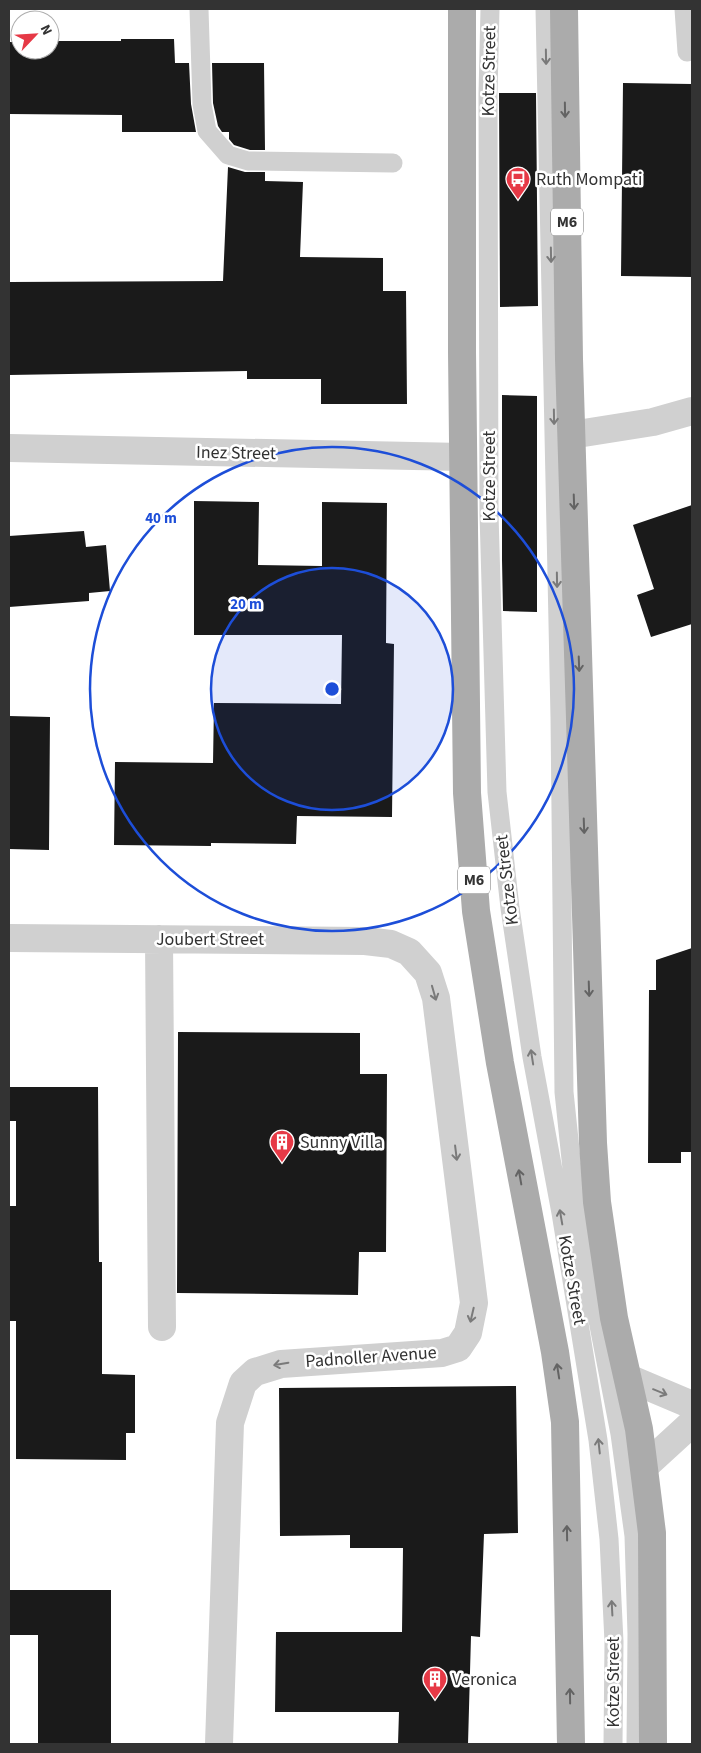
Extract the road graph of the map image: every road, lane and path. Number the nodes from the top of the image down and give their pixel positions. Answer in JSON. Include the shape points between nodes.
{"nodes":[{"id":1,"x":199,"y":9,"type":"edge"},
{"id":2,"x":462,"y":9,"type":"edge"},
{"id":3,"x":490,"y":9,"type":"edge"},
{"id":4,"x":545,"y":9,"type":"edge"},
{"id":5,"x":564,"y":9,"type":"edge"},
{"id":6,"x":684,"y":9,"type":"edge"},
{"id":7,"x":687,"y":52,"type":"dead end"},
{"id":8,"x":394,"y":163,"type":"dead end"},
{"id":9,"x":692,"y":411,"type":"edge"},
{"id":10,"x":572,"y":435,"type":"junction"},
{"id":11,"x":9,"y":448,"type":"edge"},
{"id":12,"x":463,"y":457,"type":"junction"},
{"id":13,"x":9,"y":938,"type":"edge"},
{"id":14,"x":159,"y":939,"type":"junction"},
{"id":15,"x":409,"y":952,"type":"joint"},
{"id":16,"x":162,"y":1327,"type":"dead end"},
{"id":17,"x":628,"y":1378,"type":"junction"},
{"id":18,"x":692,"y":1405,"type":"edge"},
{"id":19,"x":692,"y":1423,"type":"edge"},
{"id":20,"x":644,"y":1467,"type":"junction"},
{"id":21,"x":219,"y":1744,"type":"edge"},
{"id":22,"x":571,"y":1744,"type":"edge"},
{"id":23,"x":613,"y":1744,"type":"edge"},
{"id":24,"x":636,"y":1744,"type":"edge"},
{"id":25,"x":653,"y":1744,"type":"edge"}],
"edges":[{"from":1,"to":8,"type":"lane","via":[[205,122],[207,131],[228,155],[248,161]]},
{"from":2,"to":12,"type":"main road","name":"Kotze Street","number":"M6"},
{"from":23,"to":3,"type":"lane","name":"Kotze Street","one_way":true,"via":[[614,1642],[609,1539],[598,1440],[532,1057],[497,792],[489,514]]},
{"from":4,"to":24,"type":"lane","name":"Kotze Street","one_way":true,"via":[[560,707],[564,1092],[576,1207],[620,1434],[634,1536],[638,1634]]},
{"from":5,"to":10,"type":"main road","name":"Kotze Street","number":"M6","one_way":true},
{"from":6,"to":7,"type":"lane"},
{"from":9,"to":10,"type":"street","via":[[653,422]]},
{"from":10,"to":17,"type":"main road","name":"Kotze Street","number":"M6","one_way":true,"via":[[593,1143],[597,1202],[614,1318]]},
{"from":11,"to":12,"type":"street","name":"Inez Street"},
{"from":22,"to":12,"type":"main road","name":"Kotze Street","number":"M6","one_way":true,"via":[[565,1422],[555,1352],[501,1072],[476,912],[467,793]]},
{"from":13,"to":14,"type":"street","name":"Joubert Street"},
{"from":14,"to":15,"type":"street","name":"Joubert Street","via":[[365,941],[391,944]]},
{"from":14,"to":16,"type":"street"},
{"from":15,"to":21,"type":"street","name":"Padnoller Avenue","one_way":true,"via":[[428,973],[436,998],[474,1303],[468,1333],[458,1348],[442,1353],[281,1364],[255,1372],[243,1383],[230,1423]]},
{"from":17,"to":18,"type":"street","one_way":true},
{"from":17,"to":20,"type":"main road","name":"Kotze Street","number":"M6"},
{"from":19,"to":20,"type":"street"},
{"from":20,"to":25,"type":"main road","name":"Kotze Street","number":"M6","via":[[652,1533]]}]}
